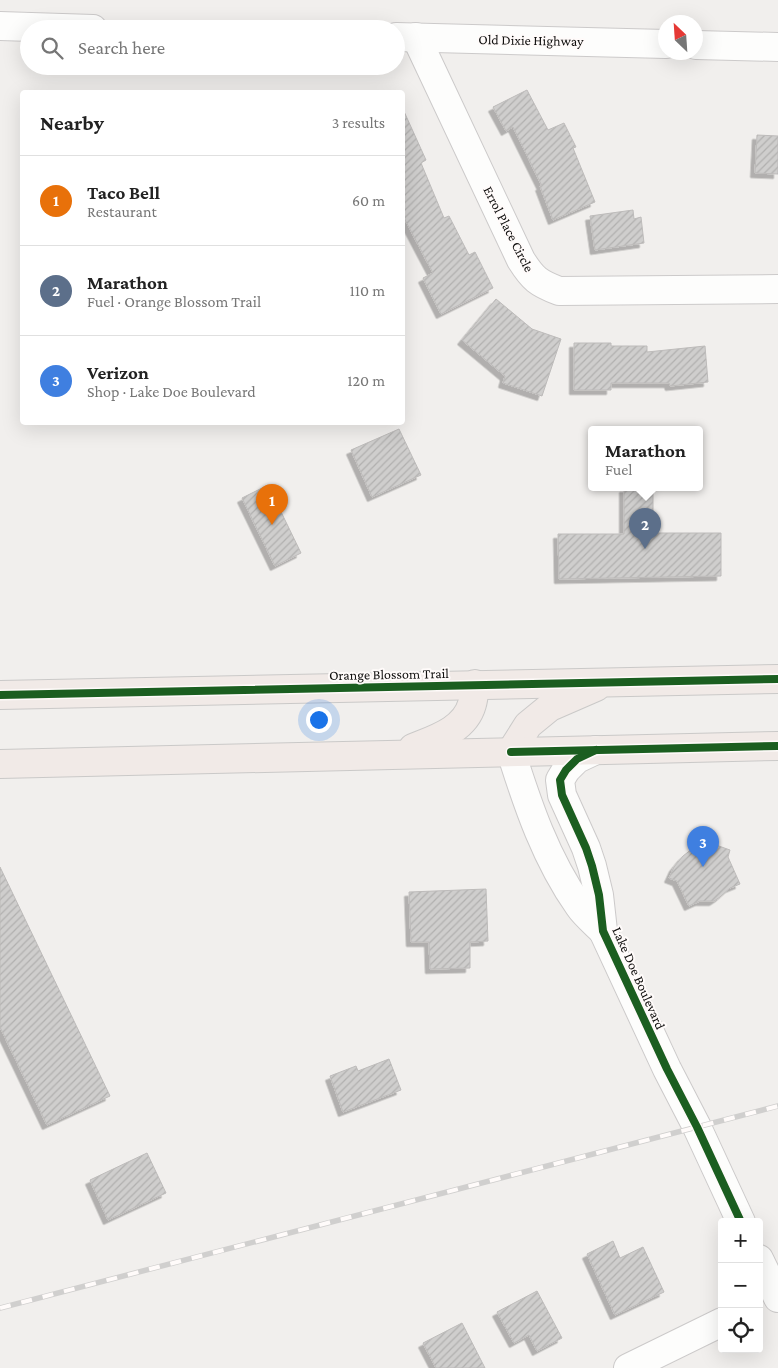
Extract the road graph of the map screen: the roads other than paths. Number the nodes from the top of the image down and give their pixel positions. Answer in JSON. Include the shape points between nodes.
{"nodes":[{"id":1,"x":0,"y":26,"type":"edge"},
{"id":2,"x":20,"y":27,"type":"edge"},
{"id":3,"x":406,"y":37,"type":"edge"},
{"id":4,"x":658,"y":44,"type":"edge"},
{"id":5,"x":703,"y":45,"type":"edge"},
{"id":6,"x":778,"y":47,"type":"edge"},
{"id":7,"x":778,"y":289,"type":"edge"},
{"id":8,"x":778,"y":679,"type":"edge"},
{"id":9,"x":608,"y":682,"type":"junction"},
{"id":10,"x":475,"y":684,"type":"junction"},
{"id":11,"x":0,"y":695,"type":"edge"},
{"id":12,"x":778,"y":746,"type":"edge"},
{"id":13,"x":596,"y":750,"type":"junction"},
{"id":14,"x":511,"y":752,"type":"junction"},
{"id":15,"x":398,"y":754,"type":"junction"},
{"id":16,"x":0,"y":764,"type":"edge"},
{"id":17,"x":603,"y":931,"type":"junction"},
{"id":18,"x":740,"y":1218,"type":"edge"},
{"id":19,"x":760,"y":1263,"type":"edge"},
{"id":20,"x":771,"y":1299,"type":"edge"},
{"id":21,"x":718,"y":1324,"type":"edge"},
{"id":22,"x":628,"y":1368,"type":"edge"}],
"edges":[{"from":1,"to":2,"type":"street"},
{"from":3,"to":4,"type":"street","name":"Old Dixie Highway"},
{"from":3,"to":7,"type":"street","name":"Errol Place Circle","via":[[521,260],[542,284],[559,291]]},
{"from":5,"to":6,"type":"street"},
{"from":8,"to":9,"type":"main road","name":"Orange Blossom Trail"},
{"from":9,"to":10,"type":"main road","name":"Orange Blossom Trail"},
{"from":9,"to":14,"type":"main road","via":[[550,707],[528,725]]},
{"from":10,"to":11,"type":"main road","name":"Orange Blossom Trail"},
{"from":10,"to":15,"type":"main road","via":[[472,706],[463,720],[448,733]]},
{"from":12,"to":13,"type":"main road"},
{"from":13,"to":14,"type":"main road"},
{"from":13,"to":17,"type":"street","name":"Lake Doe Boulevard","via":[[577,759],[560,780],[562,795],[592,866]]},
{"from":14,"to":15,"type":"main road"},
{"from":14,"to":17,"type":"street","name":"Lake Doe Boulevard","via":[[550,858],[580,907]]},
{"from":15,"to":16,"type":"main road"},
{"from":17,"to":18,"type":"street","name":"Lake Doe Boulevard"},
{"from":19,"to":20,"type":"street"},
{"from":21,"to":22,"type":"street"}]}
